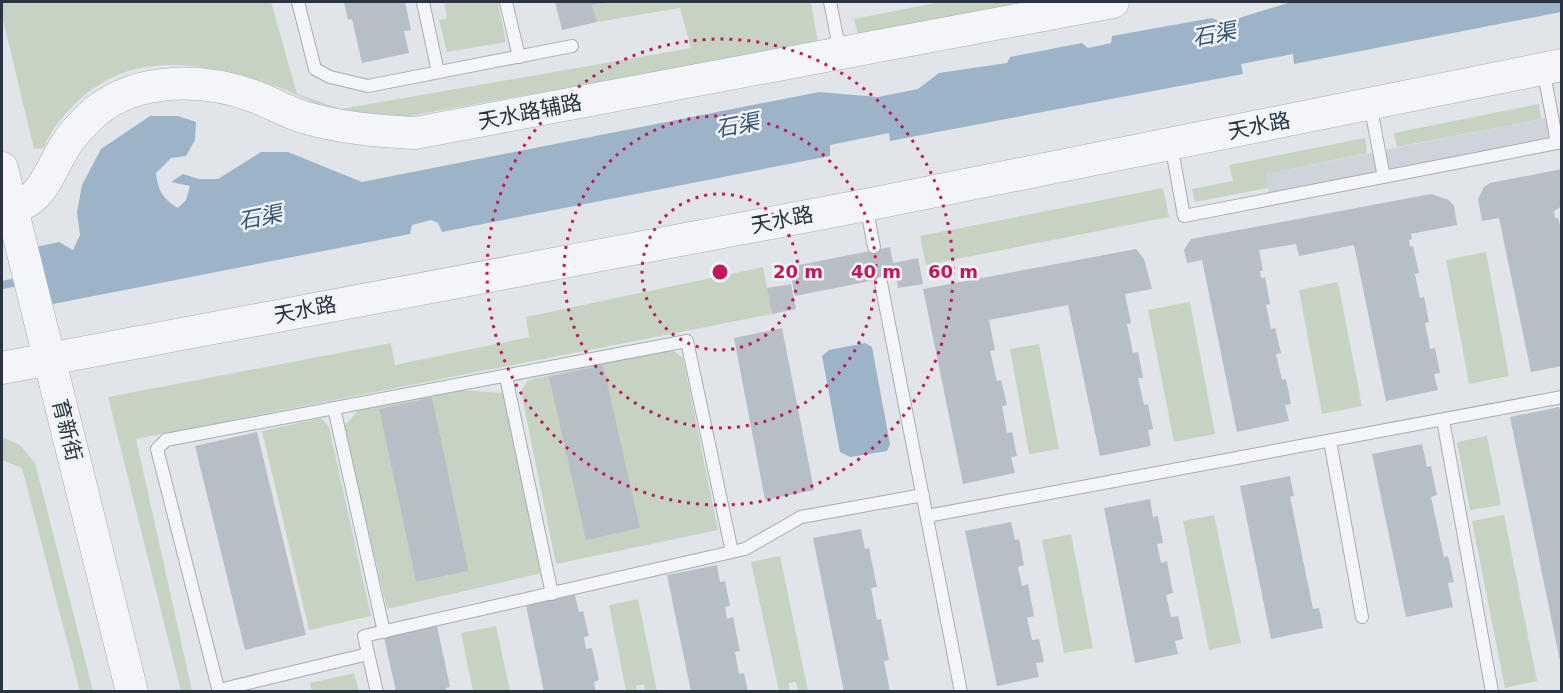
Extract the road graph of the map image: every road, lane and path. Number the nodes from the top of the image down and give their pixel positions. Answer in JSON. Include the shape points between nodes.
{"nodes":[{"id":1,"x":298,"y":2,"type":"edge"},
{"id":2,"x":423,"y":2,"type":"edge"},
{"id":3,"x":506,"y":2,"type":"edge"},
{"id":4,"x":830,"y":2,"type":"edge"},
{"id":5,"x":1113,"y":2,"type":"edge"},
{"id":6,"x":572,"y":46,"type":"dead end"},
{"id":7,"x":840,"y":53,"type":"junction"},
{"id":8,"x":519,"y":57,"type":"junction"},
{"id":9,"x":1552,"y":66,"type":"edge"},
{"id":10,"x":438,"y":72,"type":"junction"},
{"id":11,"x":1369,"y":103,"type":"junction"},
{"id":12,"x":1171,"y":143,"type":"junction"},
{"id":13,"x":1559,"y":143,"type":"edge"},
{"id":14,"x":2,"y":168,"type":"edge"},
{"id":15,"x":1384,"y":177,"type":"junction"},
{"id":16,"x":866,"y":205,"type":"junction"},
{"id":17,"x":6,"y":210,"type":"edge"},
{"id":18,"x":874,"y":247,"type":"dead end"},
{"id":19,"x":881,"y":283,"type":"dead end"},
{"id":20,"x":45,"y":344,"type":"junction"},
{"id":21,"x":2,"y":368,"type":"edge"},
{"id":22,"x":506,"y":376,"type":"junction"},
{"id":23,"x":1562,"y":397,"type":"edge"},
{"id":24,"x":334,"y":408,"type":"junction"},
{"id":25,"x":1443,"y":420,"type":"junction"},
{"id":26,"x":1330,"y":441,"type":"junction"},
{"id":27,"x":922,"y":495,"type":"junction"},
{"id":28,"x":927,"y":516,"type":"junction"},
{"id":29,"x":732,"y":552,"type":"junction"},
{"id":30,"x":552,"y":594,"type":"junction"},
{"id":31,"x":1362,"y":617,"type":"dead end"},
{"id":32,"x":384,"y":632,"type":"junction"},
{"id":33,"x":368,"y":654,"type":"junction"},
{"id":34,"x":219,"y":691,"type":"edge"},
{"id":35,"x":132,"y":692,"type":"edge"},
{"id":36,"x":377,"y":692,"type":"edge"},
{"id":37,"x":961,"y":692,"type":"edge"},
{"id":38,"x":1492,"y":692,"type":"edge"}],
"edges":[{"from":1,"to":10,"type":"lane","via":[[315,69],[368,86]]},
{"from":2,"to":10,"type":"lane"},
{"from":3,"to":8,"type":"lane"},
{"from":4,"to":7,"type":"lane"},
{"from":5,"to":7,"type":"street","name":"天水路辅路"},
{"from":6,"to":8,"type":"lane"},
{"from":7,"to":17,"type":"street","name":"天水路辅路","via":[[415,133],[352,130],[300,116],[254,96],[203,84],[163,84],[123,94],[95,113],[66,144],[40,192],[29,203]]},
{"from":8,"to":10,"type":"lane"},
{"from":9,"to":11,"type":"street","name":"天水路"},
{"from":9,"to":13,"type":"lane"},
{"from":11,"to":12,"type":"street","name":"天水路"},
{"from":11,"to":15,"type":"lane"},
{"from":12,"to":15,"type":"lane","via":[[1184,216]]},
{"from":12,"to":16,"type":"street","name":"天水路"},
{"from":13,"to":15,"type":"lane"},
{"from":14,"to":17,"type":"street","name":"育新街"},
{"from":16,"to":18,"type":"lane"},
{"from":16,"to":20,"type":"street","name":"天水路"},
{"from":17,"to":20,"type":"street","name":"育新街"},
{"from":19,"to":27,"type":"lane"},
{"from":20,"to":21,"type":"street","name":"天水路"},
{"from":20,"to":35,"type":"street","name":"育新街"},
{"from":22,"to":24,"type":"lane"},
{"from":22,"to":29,"type":"lane","via":[[687,341]]},
{"from":22,"to":30,"type":"lane"},
{"from":23,"to":25,"type":"lane"},
{"from":24,"to":32,"type":"lane"},
{"from":24,"to":34,"type":"lane","via":[[166,440],[157,449]]},
{"from":25,"to":26,"type":"lane"},
{"from":25,"to":38,"type":"lane"},
{"from":26,"to":28,"type":"lane"},
{"from":26,"to":31,"type":"lane"},
{"from":27,"to":28,"type":"lane"},
{"from":27,"to":29,"type":"lane","via":[[801,517],[745,549]]},
{"from":28,"to":37,"type":"lane"},
{"from":29,"to":30,"type":"lane"},
{"from":30,"to":32,"type":"lane"},
{"from":32,"to":33,"type":"lane","via":[[364,636]]},
{"from":33,"to":34,"type":"lane"},
{"from":33,"to":36,"type":"lane"}]}
